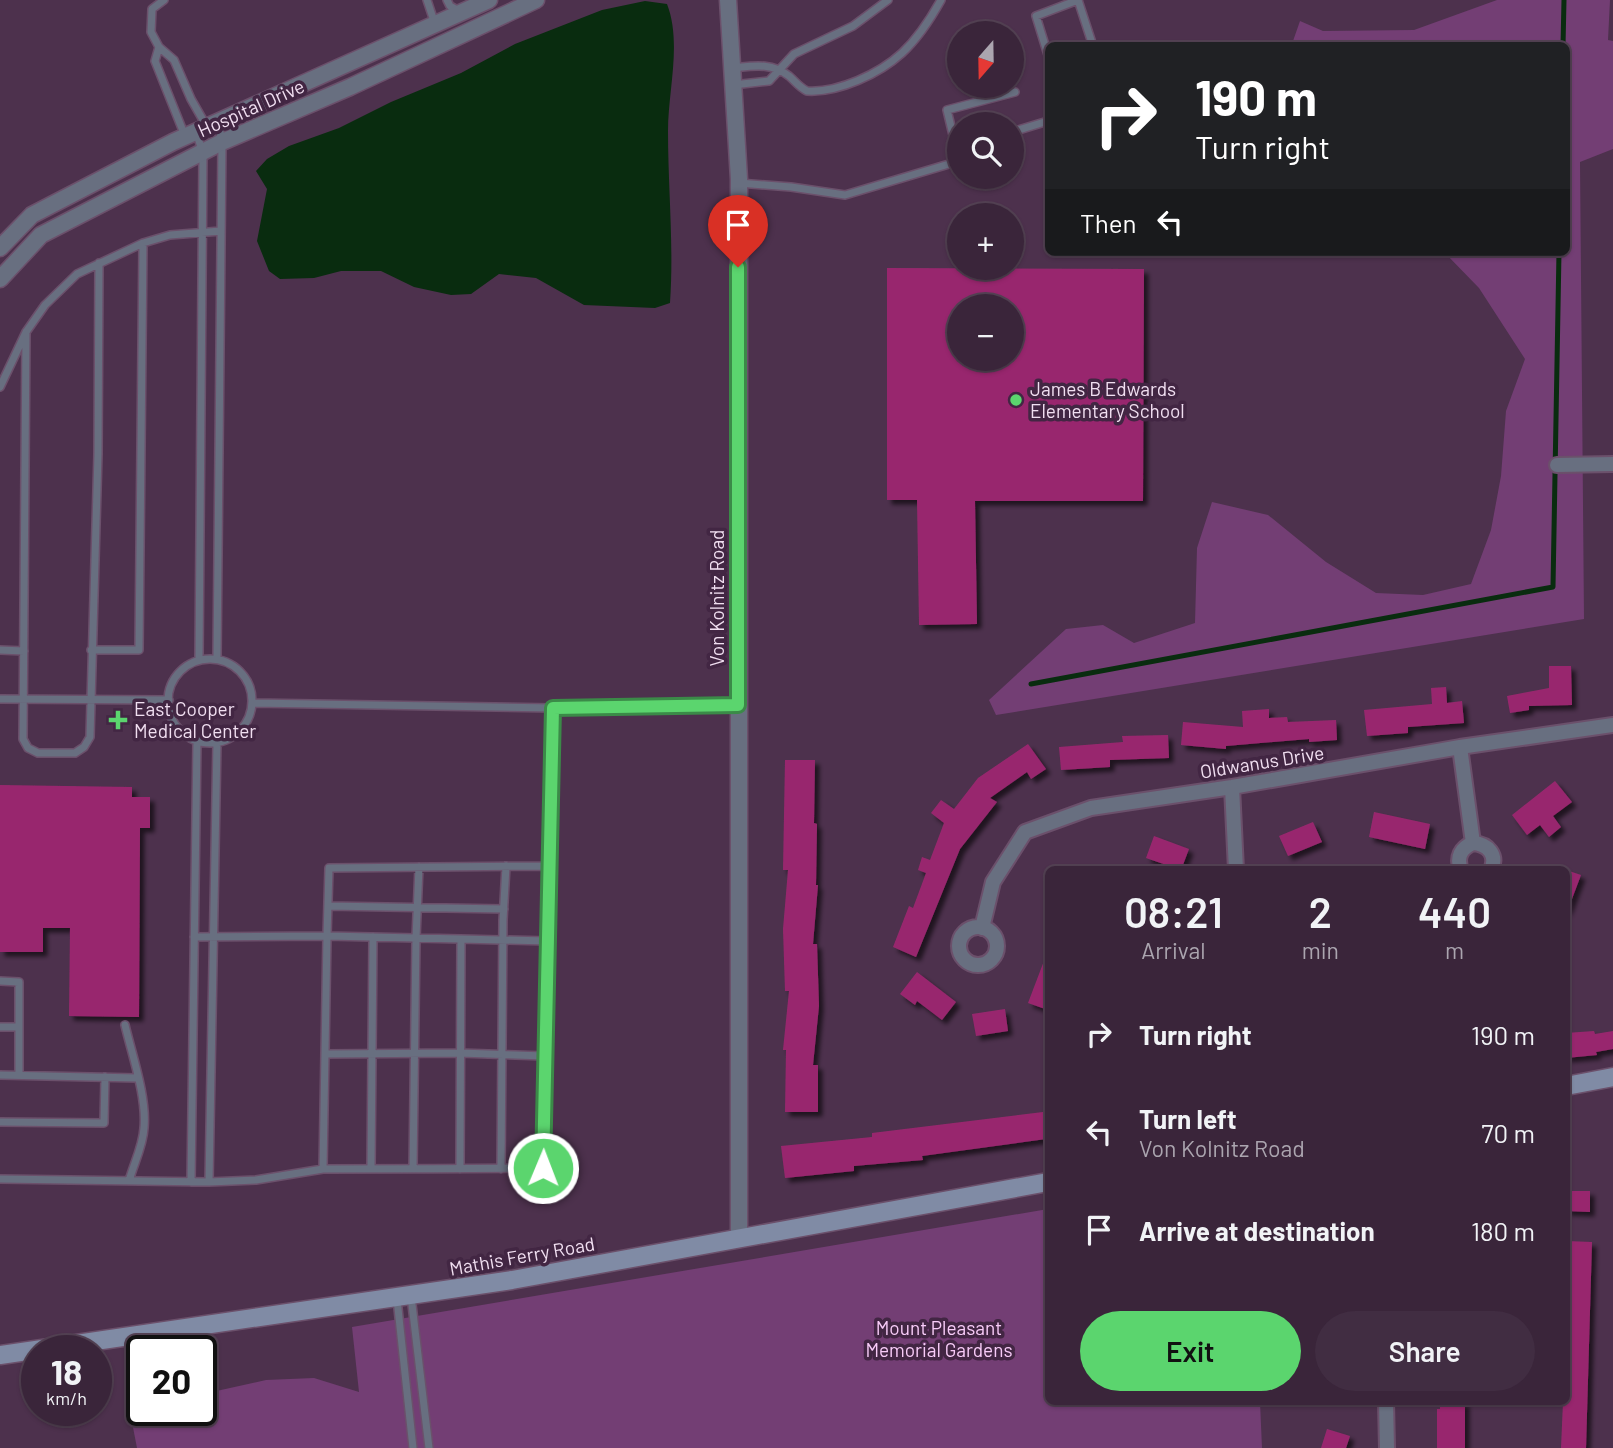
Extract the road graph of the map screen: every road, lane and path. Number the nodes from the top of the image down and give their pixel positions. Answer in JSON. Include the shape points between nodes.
{"nodes":[{"id":1,"x":164,"y":0,"type":"edge"},
{"id":2,"x":427,"y":0,"type":"edge"},
{"id":3,"x":447,"y":0,"type":"edge"},
{"id":4,"x":488,"y":0,"type":"edge"},
{"id":5,"x":536,"y":0,"type":"edge"},
{"id":6,"x":727,"y":0,"type":"edge"},
{"id":7,"x":888,"y":0,"type":"edge"},
{"id":8,"x":940,"y":0,"type":"edge"},
{"id":9,"x":1078,"y":0,"type":"edge"},
{"id":10,"x":462,"y":12,"type":"junction"},
{"id":11,"x":435,"y":24,"type":"junction"},
{"id":12,"x":1092,"y":42,"type":"edge"},
{"id":13,"x":1045,"y":45,"type":"edge"},
{"id":14,"x":159,"y":47,"type":"junction"},
{"id":15,"x":779,"y":70,"type":"junction"},
{"id":16,"x":732,"y":77,"type":"junction"},
{"id":17,"x":992,"y":98,"type":"edge"},
{"id":18,"x":947,"y":112,"type":"edge"},
{"id":19,"x":1045,"y":122,"type":"edge"},
{"id":20,"x":1024,"y":128,"type":"edge"},
{"id":21,"x":201,"y":129,"type":"junction"},
{"id":22,"x":222,"y":142,"type":"junction"},
{"id":23,"x":203,"y":153,"type":"junction"},
{"id":24,"x":947,"y":165,"type":"edge"},
{"id":25,"x":739,"y":183,"type":"junction"},
{"id":26,"x":221,"y":231,"type":"junction"},
{"id":27,"x":203,"y":232,"type":"junction"},
{"id":28,"x":143,"y":243,"type":"junction"},
{"id":29,"x":0,"y":248,"type":"edge"},
{"id":30,"x":99,"y":263,"type":"junction"},
{"id":31,"x":0,"y":279,"type":"edge"},
{"id":32,"x":26,"y":332,"type":"junction"},
{"id":33,"x":0,"y":387,"type":"edge"},
{"id":34,"x":1613,"y":464,"type":"edge"},
{"id":35,"x":1557,"y":465,"type":"dead end"},
{"id":36,"x":0,"y":650,"type":"edge"},
{"id":37,"x":91,"y":650,"type":"junction"},
{"id":38,"x":24,"y":651,"type":"junction"},
{"id":39,"x":200,"y":659,"type":"junction"},
{"id":40,"x":217,"y":659,"type":"junction"},
{"id":41,"x":0,"y":699,"type":"edge"},
{"id":42,"x":24,"y":700,"type":"junction"},
{"id":43,"x":90,"y":700,"type":"junction"},
{"id":44,"x":169,"y":700,"type":"junction"},
{"id":45,"x":253,"y":703,"type":"junction"},
{"id":46,"x":738,"y":705,"type":"junction"},
{"id":47,"x":553,"y":708,"type":"junction"},
{"id":48,"x":1613,"y":725,"type":"edge"},
{"id":49,"x":197,"y":741,"type":"junction"},
{"id":50,"x":217,"y":742,"type":"junction"},
{"id":51,"x":1460,"y":747,"type":"junction"},
{"id":52,"x":1232,"y":787,"type":"junction"},
{"id":53,"x":1473,"y":843,"type":"junction"},
{"id":54,"x":506,"y":866,"type":"junction"},
{"id":55,"x":549,"y":866,"type":"junction"},
{"id":56,"x":1236,"y":866,"type":"edge"},
{"id":57,"x":1460,"y":866,"type":"edge"},
{"id":58,"x":1493,"y":866,"type":"edge"},
{"id":59,"x":419,"y":867,"type":"junction"},
{"id":60,"x":328,"y":906,"type":"junction"},
{"id":61,"x":418,"y":908,"type":"junction"},
{"id":62,"x":504,"y":909,"type":"junction"},
{"id":63,"x":982,"y":928,"type":"dead end"},
{"id":64,"x":327,"y":936,"type":"junction"},
{"id":65,"x":194,"y":937,"type":"junction"},
{"id":66,"x":213,"y":937,"type":"junction"},
{"id":67,"x":373,"y":937,"type":"junction"},
{"id":68,"x":416,"y":938,"type":"junction"},
{"id":69,"x":461,"y":939,"type":"junction"},
{"id":70,"x":503,"y":940,"type":"junction"},
{"id":71,"x":548,"y":940,"type":"junction"},
{"id":72,"x":0,"y":981,"type":"edge"},
{"id":73,"x":125,"y":1025,"type":"dead end"},
{"id":74,"x":0,"y":1027,"type":"edge"},
{"id":75,"x":19,"y":1027,"type":"junction"},
{"id":76,"x":460,"y":1053,"type":"junction"},
{"id":77,"x":326,"y":1054,"type":"junction"},
{"id":78,"x":372,"y":1054,"type":"junction"},
{"id":79,"x":415,"y":1054,"type":"junction"},
{"id":80,"x":502,"y":1055,"type":"junction"},
{"id":81,"x":545,"y":1056,"type":"junction"},
{"id":82,"x":0,"y":1075,"type":"edge"},
{"id":83,"x":19,"y":1075,"type":"junction"},
{"id":84,"x":105,"y":1077,"type":"junction"},
{"id":85,"x":1613,"y":1077,"type":"edge"},
{"id":86,"x":137,"y":1078,"type":"junction"},
{"id":87,"x":1570,"y":1085,"type":"edge"},
{"id":88,"x":0,"y":1122,"type":"edge"},
{"id":89,"x":323,"y":1169,"type":"junction"},
{"id":90,"x":371,"y":1169,"type":"junction"},
{"id":91,"x":413,"y":1169,"type":"junction"},
{"id":92,"x":460,"y":1169,"type":"junction"},
{"id":93,"x":501,"y":1169,"type":"junction"},
{"id":94,"x":0,"y":1179,"type":"edge"},
{"id":95,"x":129,"y":1181,"type":"junction"},
{"id":96,"x":191,"y":1182,"type":"junction"},
{"id":97,"x":209,"y":1182,"type":"junction"},
{"id":98,"x":1045,"y":1183,"type":"edge"},
{"id":99,"x":739,"y":1239,"type":"junction"},
{"id":100,"x":404,"y":1296,"type":"junction"},
{"id":101,"x":0,"y":1355,"type":"edge"},
{"id":102,"x":1386,"y":1405,"type":"edge"},
{"id":103,"x":413,"y":1448,"type":"edge"},
{"id":104,"x":429,"y":1448,"type":"edge"},
{"id":105,"x":1387,"y":1448,"type":"edge"}],
"edges":[{"from":1,"to":14,"type":"lane","via":[[152,9],[151,32]]},
{"from":2,"to":11,"type":"lane"},
{"from":3,"to":10,"type":"lane"},
{"from":4,"to":10,"type":"street","name":"Hospital Drive"},
{"from":5,"to":22,"type":"street","name":"Hospital Drive"},
{"from":6,"to":16,"type":"street","name":"Von Kolnitz Road"},
{"from":7,"to":15,"type":"lane","via":[[853,26],[794,54]]},
{"from":8,"to":15,"type":"lane","via":[[903,52],[878,70],[815,92],[798,86]]},
{"from":9,"to":12,"type":"lane"},
{"from":9,"to":13,"type":"lane","via":[[1036,16]]},
{"from":10,"to":11,"type":"street","name":"Hospital Drive"},
{"from":11,"to":21,"type":"street","name":"Hospital Drive"},
{"from":14,"to":21,"type":"lane","via":[[174,60]]},
{"from":14,"to":21,"type":"lane","via":[[155,61]]},
{"from":15,"to":16,"type":"lane","via":[[761,65]]},
{"from":15,"to":16,"type":"lane","via":[[769,81]]},
{"from":16,"to":25,"type":"street","name":"Von Kolnitz Road"},
{"from":17,"to":18,"type":"lane"},
{"from":19,"to":20,"type":"lane"},
{"from":21,"to":22,"type":"lane"},
{"from":21,"to":23,"type":"lane"},
{"from":21,"to":29,"type":"street","name":"Hospital Drive","via":[[32,215]]},
{"from":22,"to":23,"type":"street","name":"Hospital Drive"},
{"from":22,"to":26,"type":"lane"},
{"from":23,"to":27,"type":"lane"},
{"from":23,"to":31,"type":"street","name":"Hospital Drive","via":[[41,235]]},
{"from":24,"to":25,"type":"lane","via":[[845,195]]},
{"from":25,"to":46,"type":"street","name":"Von Kolnitz Road"},
{"from":26,"to":27,"type":"lane"},
{"from":26,"to":40,"type":"lane"},
{"from":27,"to":28,"type":"lane"},
{"from":27,"to":39,"type":"lane"},
{"from":28,"to":30,"type":"lane"},
{"from":28,"to":37,"type":"lane","via":[[139,650]]},
{"from":30,"to":32,"type":"lane","via":[[77,274],[45,305]]},
{"from":30,"to":37,"type":"lane"},
{"from":32,"to":33,"type":"lane"},
{"from":32,"to":38,"type":"lane"},
{"from":34,"to":35,"type":"street"},
{"from":36,"to":38,"type":"lane"},
{"from":37,"to":43,"type":"lane"},
{"from":38,"to":42,"type":"lane"},
{"from":39,"to":40,"type":"lane"},
{"from":39,"to":44,"type":"lane","via":[[175,676]]},
{"from":40,"to":45,"type":"lane","via":[[246,677]]},
{"from":41,"to":42,"type":"lane"},
{"from":42,"to":43,"type":"lane"},
{"from":42,"to":43,"type":"lane","via":[[23,738],[28,748],[58,753],[75,753],[84,747],[90,737]]},
{"from":43,"to":44,"type":"lane"},
{"from":44,"to":49,"type":"lane","via":[[174,723]]},
{"from":45,"to":47,"type":"lane"},
{"from":45,"to":50,"type":"lane","via":[[247,723],[237,734]]},
{"from":46,"to":47,"type":"lane"},
{"from":46,"to":99,"type":"street","name":"Von Kolnitz Road"},
{"from":47,"to":55,"type":"lane"},
{"from":48,"to":51,"type":"street","name":"Oldwanus Drive"},
{"from":49,"to":50,"type":"lane"},
{"from":49,"to":65,"type":"lane"},
{"from":50,"to":66,"type":"lane"},
{"from":51,"to":52,"type":"street","name":"Oldwanus Drive"},
{"from":51,"to":53,"type":"street"},
{"from":52,"to":56,"type":"street"},
{"from":52,"to":63,"type":"street","name":"Oldwanus Drive","via":[[1091,807],[1025,832],[993,882]]},
{"from":53,"to":57,"type":"street","via":[[1461,851]]},
{"from":53,"to":58,"type":"street","via":[[1491,851]]},
{"from":54,"to":55,"type":"lane"},
{"from":54,"to":59,"type":"lane"},
{"from":54,"to":62,"type":"lane"},
{"from":55,"to":71,"type":"lane"},
{"from":59,"to":60,"type":"lane","via":[[329,868]]},
{"from":59,"to":61,"type":"lane"},
{"from":60,"to":61,"type":"lane"},
{"from":60,"to":64,"type":"lane"},
{"from":61,"to":62,"type":"lane"},
{"from":61,"to":68,"type":"lane"},
{"from":62,"to":70,"type":"lane"},
{"from":64,"to":66,"type":"lane"},
{"from":64,"to":67,"type":"lane"},
{"from":64,"to":77,"type":"lane"},
{"from":65,"to":66,"type":"lane"},
{"from":65,"to":96,"type":"lane"},
{"from":66,"to":97,"type":"lane"},
{"from":67,"to":68,"type":"lane"},
{"from":67,"to":78,"type":"lane"},
{"from":68,"to":69,"type":"lane"},
{"from":68,"to":79,"type":"lane"},
{"from":69,"to":70,"type":"lane"},
{"from":69,"to":76,"type":"lane"},
{"from":70,"to":71,"type":"lane"},
{"from":70,"to":80,"type":"lane"},
{"from":71,"to":81,"type":"lane"},
{"from":72,"to":75,"type":"lane","via":[[19,982]]},
{"from":73,"to":86,"type":"lane"},
{"from":74,"to":75,"type":"lane"},
{"from":75,"to":83,"type":"lane"},
{"from":76,"to":79,"type":"lane"},
{"from":76,"to":80,"type":"lane"},
{"from":76,"to":92,"type":"lane"},
{"from":77,"to":78,"type":"lane"},
{"from":77,"to":89,"type":"lane"},
{"from":78,"to":79,"type":"lane"},
{"from":78,"to":90,"type":"lane"},
{"from":79,"to":91,"type":"lane"},
{"from":80,"to":81,"type":"lane"},
{"from":80,"to":93,"type":"lane"},
{"from":81,"to":93,"type":"lane","via":[[543,1168]]},
{"from":82,"to":83,"type":"lane"},
{"from":83,"to":84,"type":"lane"},
{"from":84,"to":86,"type":"lane"},
{"from":84,"to":88,"type":"lane","via":[[104,1123]]},
{"from":85,"to":87,"type":"main road"},
{"from":86,"to":95,"type":"lane","via":[[144,1128]]},
{"from":89,"to":90,"type":"lane"},
{"from":89,"to":97,"type":"lane"},
{"from":90,"to":91,"type":"lane"},
{"from":91,"to":92,"type":"lane"},
{"from":92,"to":93,"type":"lane"},
{"from":94,"to":95,"type":"lane"},
{"from":95,"to":96,"type":"lane"},
{"from":96,"to":97,"type":"lane"},
{"from":98,"to":99,"type":"main road","name":"Mathis Ferry Road"},
{"from":99,"to":100,"type":"main road","name":"Mathis Ferry Road"},
{"from":100,"to":101,"type":"main road","name":"Mathis Ferry Road"},
{"from":100,"to":103,"type":"lane"},
{"from":100,"to":104,"type":"lane"},
{"from":102,"to":105,"type":"street"}]}
